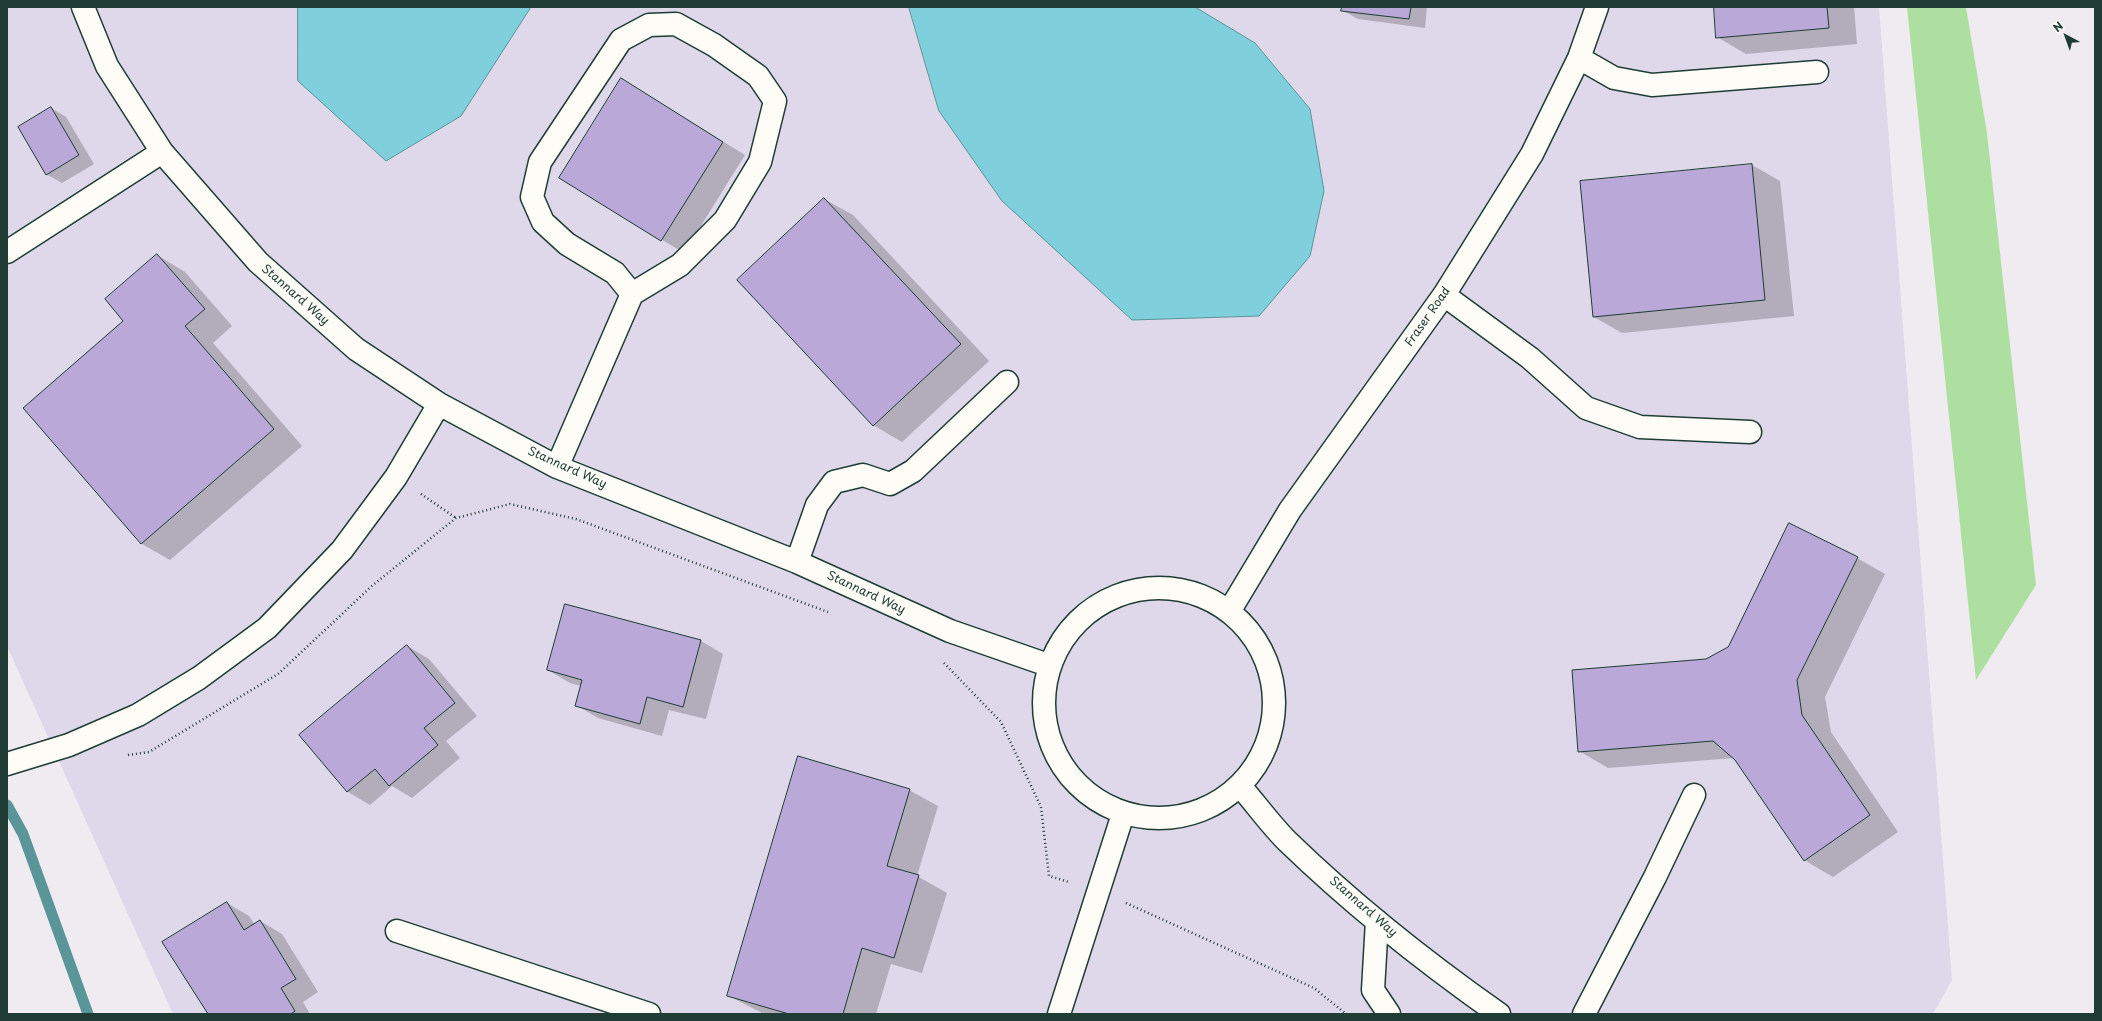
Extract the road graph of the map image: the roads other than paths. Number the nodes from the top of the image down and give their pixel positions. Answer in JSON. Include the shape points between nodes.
{"nodes":[{"id":1,"x":83,"y":7,"type":"edge"},
{"id":2,"x":1597,"y":7,"type":"edge"},
{"id":3,"x":1579,"y":58,"type":"junction"},
{"id":4,"x":1817,"y":72,"type":"dead end"},
{"id":5,"x":162,"y":152,"type":"junction"},
{"id":6,"x":7,"y":252,"type":"edge"},
{"id":7,"x":632,"y":294,"type":"junction"},
{"id":8,"x":1444,"y":295,"type":"junction"},
{"id":9,"x":1008,"y":382,"type":"dead end"},
{"id":10,"x":439,"y":404,"type":"junction"},
{"id":11,"x":1750,"y":432,"type":"dead end"},
{"id":12,"x":557,"y":467,"type":"junction"},
{"id":13,"x":797,"y":562,"type":"junction"},
{"id":14,"x":1230,"y":610,"type":"junction"},
{"id":15,"x":1048,"y":665,"type":"junction"},
{"id":16,"x":7,"y":764,"type":"edge"},
{"id":17,"x":1240,"y":786,"type":"junction"},
{"id":18,"x":1694,"y":795,"type":"dead end"},
{"id":19,"x":1123,"y":814,"type":"junction"},
{"id":20,"x":1377,"y":921,"type":"junction"},
{"id":21,"x":397,"y":931,"type":"dead end"},
{"id":22,"x":650,"y":1014,"type":"edge"},
{"id":23,"x":1059,"y":1014,"type":"edge"},
{"id":24,"x":1389,"y":1014,"type":"edge"},
{"id":25,"x":1499,"y":1014,"type":"edge"},
{"id":26,"x":1584,"y":1014,"type":"edge"}],
"edges":[{"from":1,"to":5,"type":"street","name":"Stannard Way","via":[[107,66]]},
{"from":2,"to":3,"type":"street","name":"Fraser Road"},
{"from":3,"to":4,"type":"street","via":[[1614,78],[1652,85]]},
{"from":3,"to":8,"type":"street","name":"Fraser Road","via":[[1532,154]]},
{"from":5,"to":6,"type":"street"},
{"from":5,"to":10,"type":"street","name":"Stannard Way","via":[[258,262],[356,349]]},
{"from":7,"to":7,"type":"street","via":[[680,265],[726,220],[760,162],[775,101],[758,76],[714,45],[676,24],[649,25],[622,40],[540,162],[532,197],[543,222],[567,244],[615,273]]},
{"from":7,"to":12,"type":"street"},
{"from":8,"to":11,"type":"street","via":[[1530,358],[1586,408],[1640,427]]},
{"from":8,"to":14,"type":"street","name":"Fraser Road","via":[[1290,510]]},
{"from":9,"to":13,"type":"street","via":[[913,471],[890,484],[863,476],[834,482],[817,505]]},
{"from":10,"to":12,"type":"street","name":"Stannard Way"},
{"from":10,"to":16,"type":"street","via":[[396,477],[342,550],[267,628],[198,678],[138,716],[69,744]]},
{"from":12,"to":13,"type":"street","name":"Stannard Way"},
{"from":13,"to":15,"type":"street","name":"Stannard Way","via":[[950,632]]},
{"from":14,"to":15,"type":"street","via":[[1194,592],[1152,586],[1111,596],[1072,626]]},
{"from":14,"to":17,"type":"street","via":[[1255,636],[1273,680],[1274,716],[1265,750]]},
{"from":15,"to":19,"type":"street","via":[[1042,712],[1053,752],[1081,790]]},
{"from":17,"to":19,"type":"street","via":[[1200,812],[1158,819]]},
{"from":17,"to":20,"type":"street","name":"Stannard Way","via":[[1286,840]]},
{"from":18,"to":26,"type":"street"},
{"from":19,"to":23,"type":"street"},
{"from":20,"to":24,"type":"street","via":[[1373,990]]},
{"from":20,"to":25,"type":"street","name":"Stannard Way"},
{"from":21,"to":22,"type":"street"}]}
